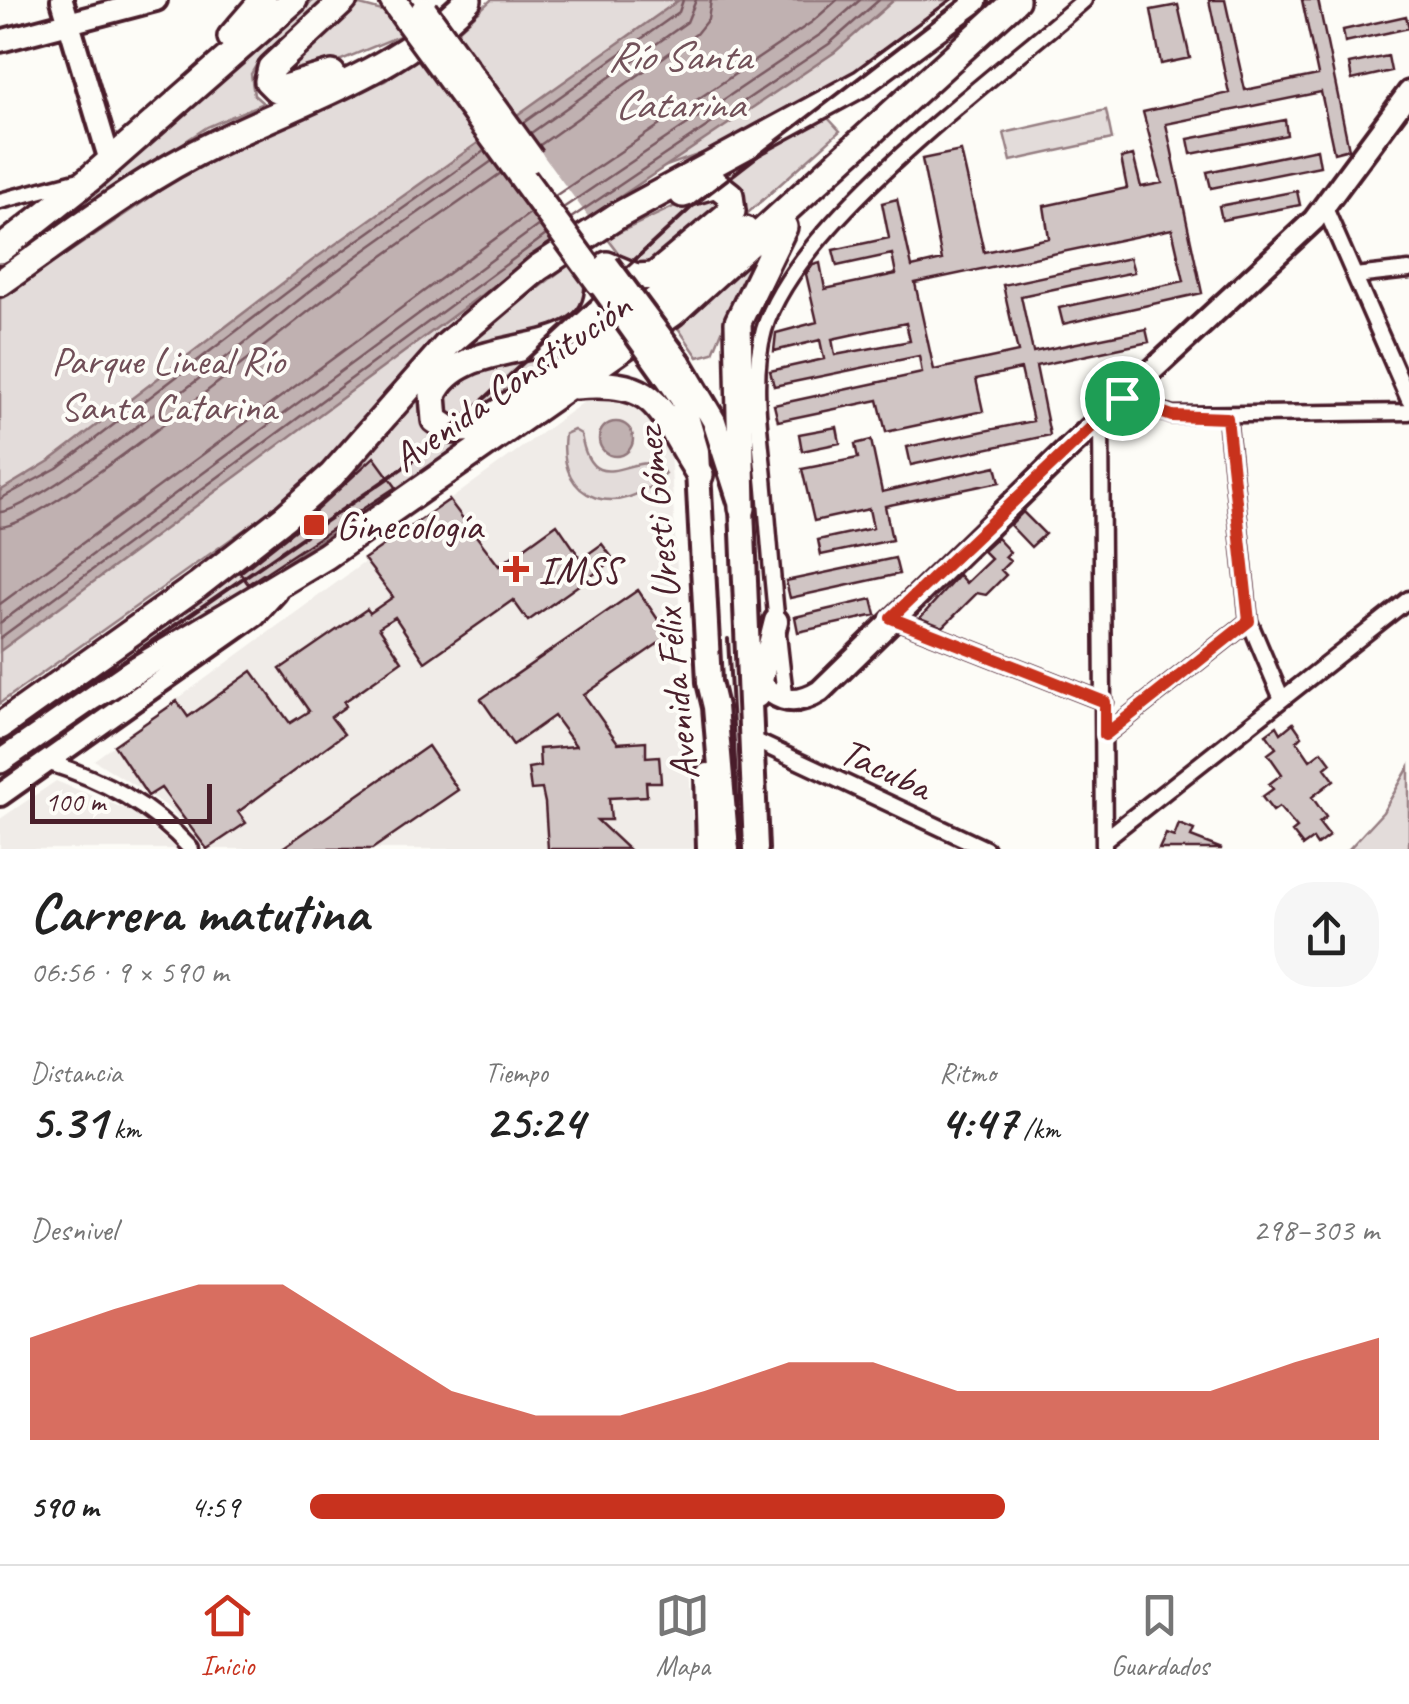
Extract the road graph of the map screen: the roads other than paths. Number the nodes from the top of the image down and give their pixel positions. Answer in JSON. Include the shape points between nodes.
{"nodes":[{"id":1,"x":62,"y":0,"type":"edge"},
{"id":2,"x":156,"y":0,"type":"edge"},
{"id":3,"x":263,"y":0,"type":"edge"},
{"id":4,"x":294,"y":0,"type":"edge"},
{"id":5,"x":344,"y":0,"type":"edge"},
{"id":6,"x":974,"y":0,"type":"edge"},
{"id":7,"x":1016,"y":0,"type":"edge"},
{"id":8,"x":1084,"y":0,"type":"edge"},
{"id":9,"x":465,"y":4,"type":"edge"},
{"id":10,"x":410,"y":8,"type":"edge"},
{"id":11,"x":70,"y":27,"type":"junction"},
{"id":12,"x":0,"y":41,"type":"edge"},
{"id":13,"x":0,"y":50,"type":"edge"},
{"id":14,"x":1409,"y":92,"type":"edge"},
{"id":15,"x":176,"y":102,"type":"junction"},
{"id":16,"x":101,"y":169,"type":"junction"},
{"id":17,"x":808,"y":188,"type":"junction"},
{"id":18,"x":0,"y":201,"type":"edge"},
{"id":19,"x":1325,"y":208,"type":"junction"},
{"id":20,"x":616,"y":216,"type":"junction"},
{"id":21,"x":0,"y":250,"type":"edge"},
{"id":22,"x":1409,"y":270,"type":"edge"},
{"id":23,"x":603,"y":273,"type":"junction"},
{"id":24,"x":1354,"y":276,"type":"junction"},
{"id":25,"x":0,"y":283,"type":"edge"},
{"id":26,"x":671,"y":367,"type":"junction"},
{"id":27,"x":570,"y":387,"type":"junction"},
{"id":28,"x":1122,"y":398,"type":"junction"},
{"id":29,"x":1409,"y":400,"type":"edge"},
{"id":30,"x":1409,"y":412,"type":"edge"},
{"id":31,"x":1100,"y":418,"type":"junction"},
{"id":32,"x":1227,"y":418,"type":"junction"},
{"id":33,"x":700,"y":476,"type":"junction"},
{"id":34,"x":742,"y":508,"type":"junction"},
{"id":35,"x":285,"y":582,"type":"junction"},
{"id":36,"x":1409,"y":599,"type":"edge"},
{"id":37,"x":891,"y":618,"type":"junction"},
{"id":38,"x":776,"y":621,"type":"junction"},
{"id":39,"x":1249,"y":621,"type":"junction"},
{"id":40,"x":709,"y":682,"type":"junction"},
{"id":41,"x":753,"y":686,"type":"junction"},
{"id":42,"x":1282,"y":699,"type":"junction"},
{"id":43,"x":786,"y":701,"type":"junction"},
{"id":44,"x":1105,"y":702,"type":"junction"},
{"id":45,"x":0,"y":726,"type":"edge"},
{"id":46,"x":1105,"y":735,"type":"junction"},
{"id":47,"x":760,"y":743,"type":"junction"},
{"id":48,"x":0,"y":760,"type":"edge"},
{"id":49,"x":46,"y":762,"type":"junction"},
{"id":50,"x":0,"y":795,"type":"edge"},
{"id":51,"x":1104,"y":844,"type":"edge"},
{"id":52,"x":190,"y":849,"type":"edge"},
{"id":53,"x":709,"y":849,"type":"edge"},
{"id":54,"x":727,"y":849,"type":"edge"},
{"id":55,"x":756,"y":849,"type":"edge"},
{"id":56,"x":768,"y":849,"type":"edge"},
{"id":57,"x":986,"y":849,"type":"edge"}],
"edges":[{"from":1,"to":11,"type":"street"},
{"from":2,"to":11,"type":"street"},
{"from":3,"to":15,"type":"highway"},
{"from":4,"to":15,"type":"highway"},
{"from":5,"to":9,"type":"highway","via":[[272,68],[271,86],[287,90],[337,72]]},
{"from":6,"to":20,"type":"highway","name":"Avenida Constitución","via":[[862,83]]},
{"from":7,"to":17,"type":"highway","name":"Avenida Constitución"},
{"from":8,"to":38,"type":"street","via":[[850,206],[776,302],[764,332],[759,385]]},
{"from":9,"to":25,"type":"highway","via":[[378,70],[215,143]]},
{"from":10,"to":23,"type":"highway","name":"Avenida Félix Uresti Gómez","bridge":true},
{"from":11,"to":12,"type":"street"},
{"from":11,"to":13,"type":"street"},
{"from":11,"to":16,"type":"street"},
{"from":14,"to":19,"type":"street"},
{"from":15,"to":16,"type":"highway"},
{"from":16,"to":18,"type":"street"},
{"from":16,"to":21,"type":"highway"},
{"from":17,"to":23,"type":"highway","via":[[572,365],[474,428],[441,426],[433,413],[438,385],[454,368],[579,328],[595,311]]},
{"from":17,"to":27,"type":"highway","name":"Avenida Constitución","via":[[713,281]]},
{"from":17,"to":34,"type":"highway","via":[[758,272],[738,322]]},
{"from":19,"to":24,"type":"street"},
{"from":19,"to":28,"type":"street"},
{"from":20,"to":23,"type":"highway","via":[[716,184],[733,204],[728,218],[654,276]]},
{"from":20,"to":45,"type":"highway","name":"Avenida Constitución","via":[[468,325],[332,475],[284,517]]},
{"from":22,"to":24,"type":"street"},
{"from":23,"to":26,"type":"main road","name":"Avenida Félix Uresti Gómez","bridge":true},
{"from":24,"to":29,"type":"street"},
{"from":26,"to":33,"type":"main road","name":"Avenida Félix Uresti Gómez","via":[[692,424]]},
{"from":26,"to":34,"type":"main road","name":"Avenida Félix Uresti Gómez","via":[[714,421]]},
{"from":27,"to":33,"type":"highway","via":[[614,383],[640,390],[661,410]]},
{"from":27,"to":35,"type":"highway","name":"Avenida Constitución"},
{"from":28,"to":31,"type":"street"},
{"from":28,"to":32,"type":"street","via":[[1172,416]]},
{"from":30,"to":32,"type":"street"},
{"from":31,"to":37,"type":"street"},
{"from":31,"to":44,"type":"street"},
{"from":32,"to":39,"type":"street"},
{"from":33,"to":40,"type":"main road","name":"Avenida Félix Uresti Gómez"},
{"from":34,"to":41,"type":"main road","name":"Avenida Félix Uresti Gómez"},
{"from":35,"to":48,"type":"highway","name":"Avenida Constitución"},
{"from":35,"to":49,"type":"street","via":[[254,614]]},
{"from":36,"to":42,"type":"street"},
{"from":37,"to":43,"type":"street","via":[[820,691]]},
{"from":37,"to":44,"type":"street"},
{"from":38,"to":41,"type":"main road"},
{"from":38,"to":43,"type":"street"},
{"from":39,"to":42,"type":"street"},
{"from":39,"to":46,"type":"street"},
{"from":40,"to":53,"type":"main road"},
{"from":40,"to":54,"type":"main road","name":"Avenida Félix Uresti Gómez"},
{"from":41,"to":43,"type":"street"},
{"from":41,"to":47,"type":"main road"},
{"from":41,"to":55,"type":"main road","name":"Avenida Félix Uresti Gómez"},
{"from":42,"to":51,"type":"street"},
{"from":44,"to":46,"type":"street"},
{"from":46,"to":51,"type":"street"},
{"from":47,"to":56,"type":"main road"},
{"from":47,"to":57,"type":"street","name":"Tacuba"},
{"from":49,"to":50,"type":"street"},
{"from":49,"to":52,"type":"street","via":[[120,790]]}]}
